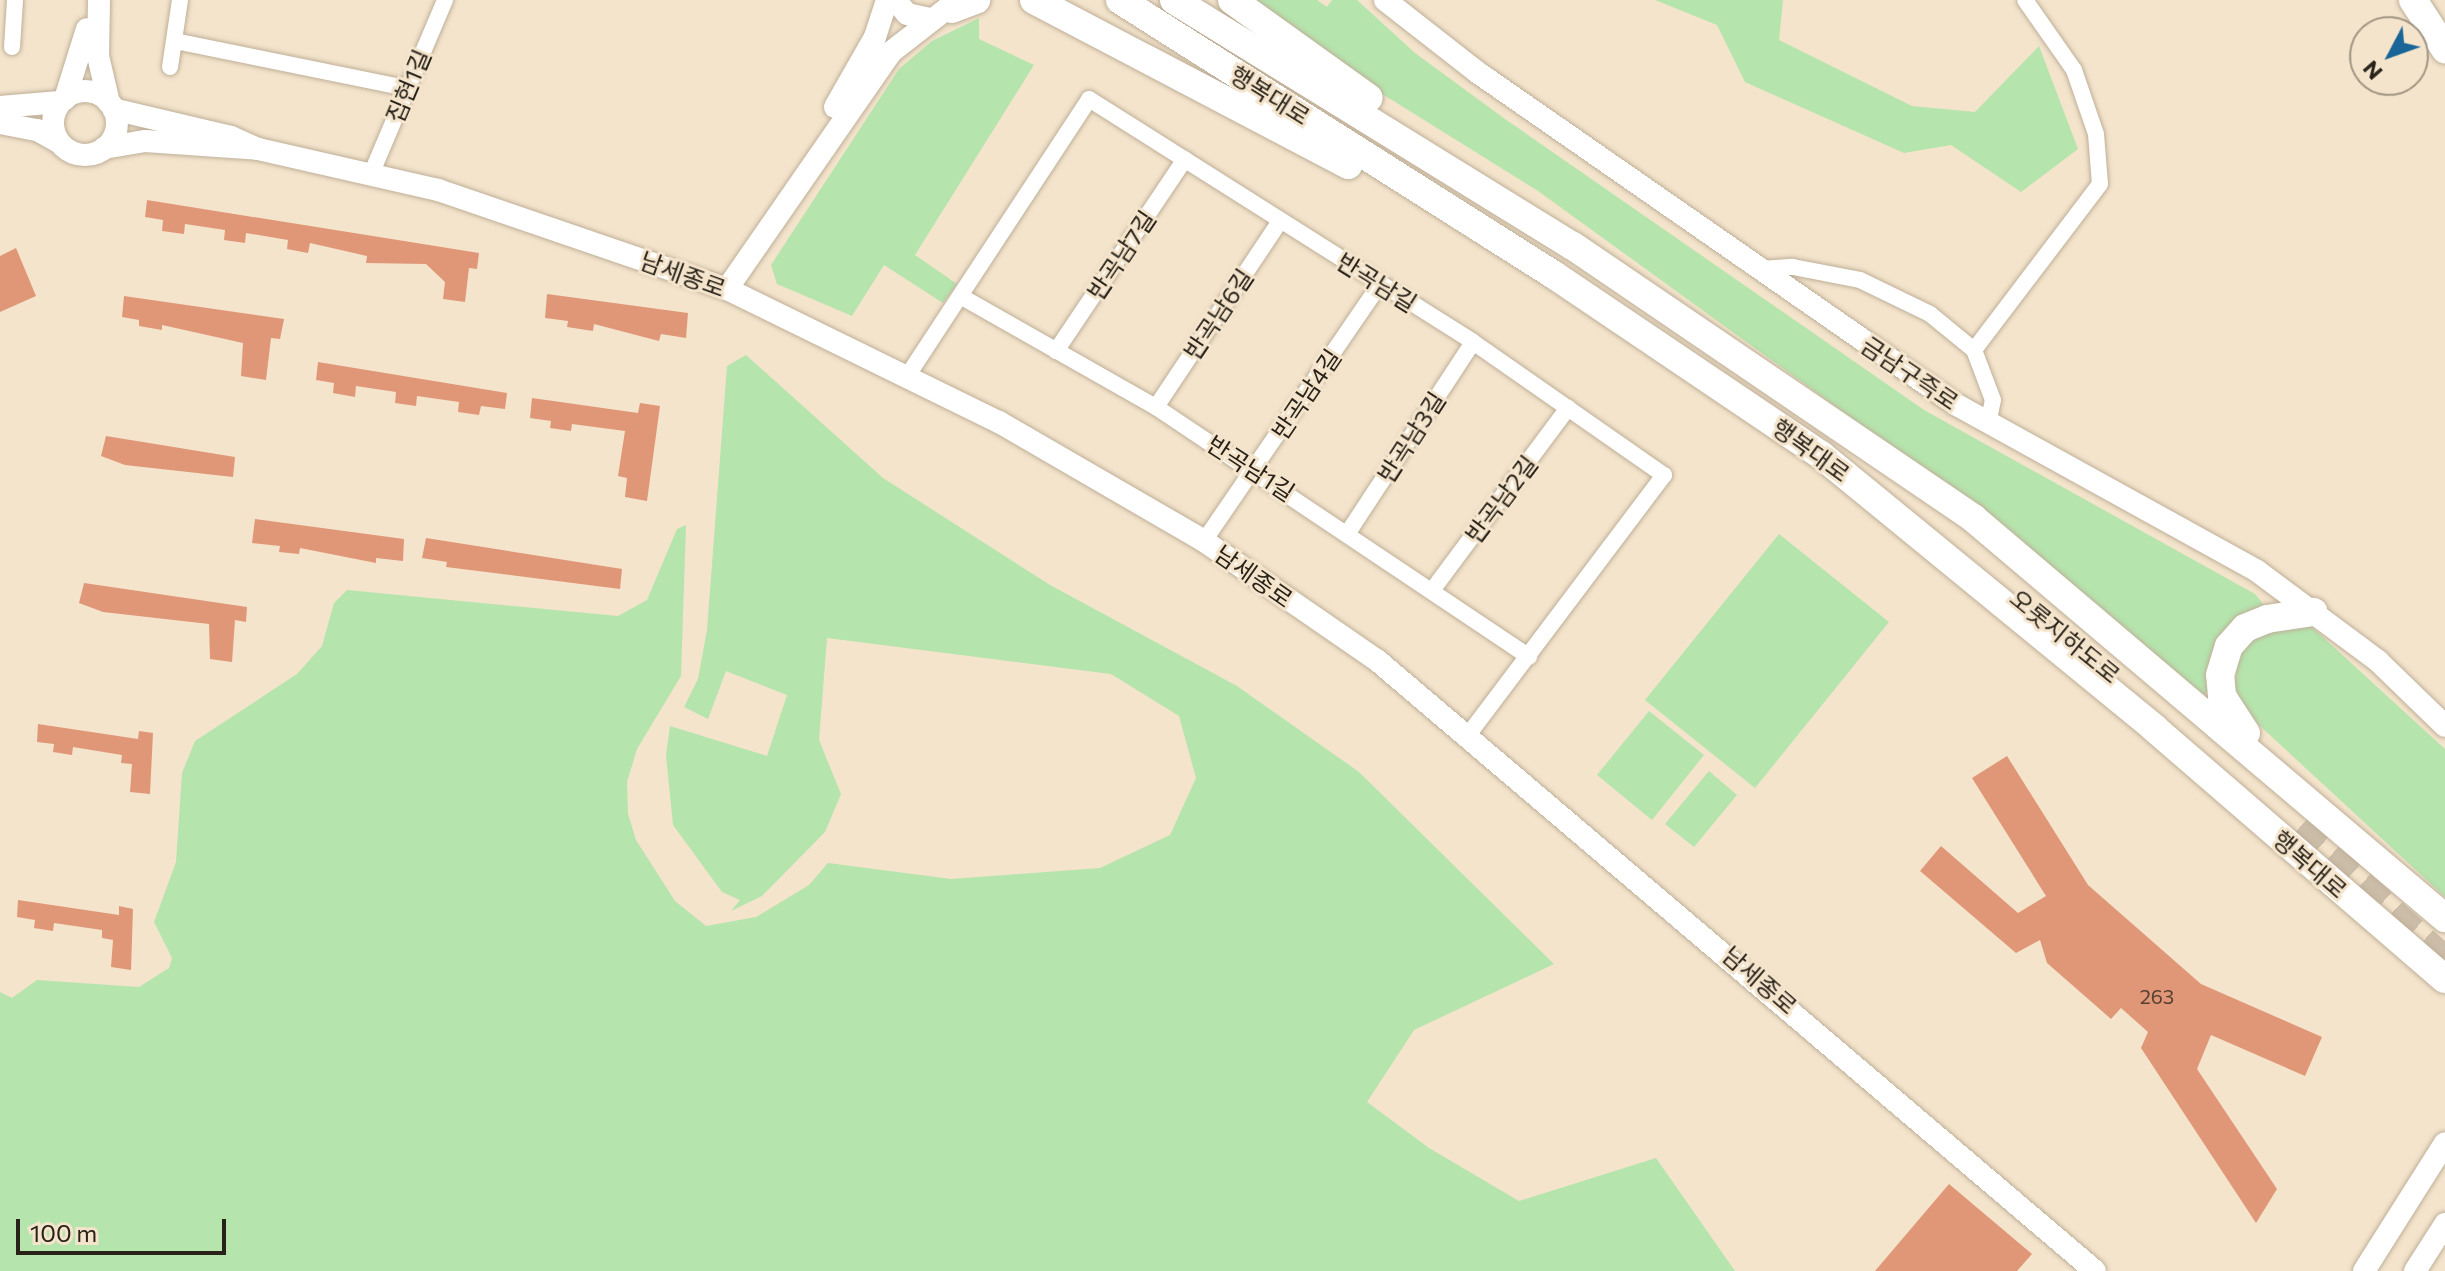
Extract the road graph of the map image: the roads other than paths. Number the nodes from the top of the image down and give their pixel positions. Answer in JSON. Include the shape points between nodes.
{"nodes":[{"id":1,"x":15,"y":0,"type":"edge"},
{"id":2,"x":91,"y":0,"type":"edge"},
{"id":3,"x":99,"y":0,"type":"edge"},
{"id":4,"x":180,"y":0,"type":"edge"},
{"id":5,"x":445,"y":0,"type":"edge"},
{"id":6,"x":887,"y":0,"type":"edge"},
{"id":7,"x":895,"y":0,"type":"edge"},
{"id":8,"x":1034,"y":0,"type":"edge"},
{"id":9,"x":1120,"y":0,"type":"edge"},
{"id":10,"x":1174,"y":0,"type":"edge"},
{"id":11,"x":1232,"y":0,"type":"edge"},
{"id":12,"x":1385,"y":0,"type":"edge"},
{"id":13,"x":2025,"y":0,"type":"edge"},
{"id":14,"x":2413,"y":0,"type":"edge"},
{"id":15,"x":954,"y":7,"type":"edge"},
{"id":16,"x":6,"y":28,"type":"edge"},
{"id":17,"x":175,"y":41,"type":"junction"},
{"id":18,"x":12,"y":47,"type":"dead end"},
{"id":19,"x":2445,"y":49,"type":"edge"},
{"id":20,"x":170,"y":67,"type":"dead end"},
{"id":21,"x":407,"y":88,"type":"junction"},
{"id":22,"x":63,"y":100,"type":"junction"},
{"id":23,"x":111,"y":106,"type":"junction"},
{"id":24,"x":0,"y":107,"type":"edge"},
{"id":25,"x":0,"y":123,"type":"edge"},
{"id":26,"x":59,"y":142,"type":"junction"},
{"id":27,"x":104,"y":148,"type":"junction"},
{"id":28,"x":258,"y":149,"type":"junction"},
{"id":29,"x":812,"y":159,"type":"junction"},
{"id":30,"x":1185,"y":159,"type":"junction"},
{"id":31,"x":372,"y":172,"type":"junction"},
{"id":32,"x":1280,"y":221,"type":"junction"},
{"id":33,"x":1573,"y":246,"type":"junction"},
{"id":34,"x":1761,"y":269,"type":"junction"},
{"id":35,"x":1554,"y":275,"type":"junction"},
{"id":36,"x":1379,"y":285,"type":"junction"},
{"id":37,"x":727,"y":289,"type":"junction"},
{"id":38,"x":962,"y":297,"type":"junction"},
{"id":39,"x":1473,"y":342,"type":"junction"},
{"id":40,"x":1974,"y":350,"type":"junction"},
{"id":41,"x":1056,"y":351,"type":"junction"},
{"id":42,"x":908,"y":375,"type":"junction"},
{"id":43,"x":1156,"y":407,"type":"junction"},
{"id":44,"x":1568,"y":408,"type":"junction"},
{"id":45,"x":1988,"y":423,"type":"junction"},
{"id":46,"x":1857,"y":443,"type":"junction"},
{"id":47,"x":1821,"y":455,"type":"junction"},
{"id":48,"x":1254,"y":470,"type":"junction"},
{"id":49,"x":1349,"y":531,"type":"junction"},
{"id":50,"x":1204,"y":541,"type":"junction"},
{"id":51,"x":1433,"y":589,"type":"junction"},
{"id":52,"x":2313,"y":612,"type":"junction"},
{"id":53,"x":1529,"y":657,"type":"junction"},
{"id":54,"x":2445,"y":726,"type":"edge"},
{"id":55,"x":1468,"y":735,"type":"junction"},
{"id":56,"x":2295,"y":787,"type":"junction"},
{"id":57,"x":2404,"y":879,"type":"junction"},
{"id":58,"x":2445,"y":910,"type":"edge"},
{"id":59,"x":2368,"y":914,"type":"junction"},
{"id":60,"x":2445,"y":918,"type":"edge"},
{"id":61,"x":2445,"y":979,"type":"edge"},
{"id":62,"x":2445,"y":1143,"type":"edge"},
{"id":63,"x":2445,"y":1224,"type":"edge"},
{"id":64,"x":2095,"y":1271,"type":"edge"},
{"id":65,"x":2364,"y":1271,"type":"edge"},
{"id":66,"x":2415,"y":1271,"type":"edge"}],
"edges":[{"from":1,"to":16,"type":"street"},
{"from":2,"to":22,"type":"street","via":[[85,48]]},
{"from":3,"to":23,"type":"street","via":[[98,56]]},
{"from":4,"to":17,"type":"street"},
{"from":5,"to":21,"type":"street","name":"집현1길"},
{"from":6,"to":29,"type":"street","via":[[875,37]]},
{"from":7,"to":15,"type":"street","via":[[907,14]]},
{"from":8,"to":35,"type":"highway"},
{"from":9,"to":35,"type":"highway","name":"행복대로"},
{"from":10,"to":33,"type":"highway","name":"행복대로"},
{"from":11,"to":33,"type":"highway","via":[[1322,68],[1505,186]]},
{"from":12,"to":34,"type":"street","name":"금남구즉로","via":[[1477,72]]},
{"from":13,"to":40,"type":"street","via":[[2074,70],[2096,134],[2100,184]]},
{"from":14,"to":19,"type":"highway"},
{"from":15,"to":29,"type":"street","via":[[891,52]]},
{"from":16,"to":18,"type":"street"},
{"from":17,"to":20,"type":"street"},
{"from":17,"to":21,"type":"street"},
{"from":21,"to":31,"type":"street","name":"집현1길"},
{"from":22,"to":23,"type":"street","via":[[90,92]]},
{"from":22,"to":24,"type":"street"},
{"from":22,"to":26,"type":"street","via":[[53,122]]},
{"from":23,"to":27,"type":"street","via":[[116,130]]},
{"from":23,"to":28,"type":"street","name":"남세종로"},
{"from":25,"to":26,"type":"street","via":[[37,130]]},
{"from":26,"to":27,"type":"street","via":[[77,154]]},
{"from":27,"to":28,"type":"street","name":"남세종로","via":[[145,141]]},
{"from":28,"to":31,"type":"street","name":"남세종로"},
{"from":29,"to":37,"type":"street"},
{"from":30,"to":32,"type":"street","name":"반곡남길"},
{"from":30,"to":38,"type":"street","name":"반곡남길","via":[[1089,99]]},
{"from":30,"to":41,"type":"street","name":"반곡남7길"},
{"from":31,"to":37,"type":"street","name":"남세종로"},
{"from":32,"to":36,"type":"street","name":"반곡남길"},
{"from":32,"to":43,"type":"street","name":"반곡남6길"},
{"from":33,"to":46,"type":"highway","name":"행복대로"},
{"from":34,"to":40,"type":"street","via":[[1793,267],[1860,280],[1930,314]]},
{"from":34,"to":45,"type":"street","name":"금남구즉로"},
{"from":35,"to":47,"type":"highway","name":"행복대로"},
{"from":36,"to":39,"type":"street","name":"반곡남길"},
{"from":36,"to":48,"type":"street","name":"반곡남4길"},
{"from":37,"to":42,"type":"street","name":"남세종로"},
{"from":38,"to":41,"type":"street","name":"반곡남1길"},
{"from":38,"to":42,"type":"street","name":"반곡남길"},
{"from":39,"to":44,"type":"street","name":"반곡남길"},
{"from":39,"to":49,"type":"street","name":"반곡남3길"},
{"from":40,"to":45,"type":"street","via":[[1993,400]]},
{"from":41,"to":43,"type":"street","name":"반곡남1길"},
{"from":42,"to":50,"type":"street","name":"남세종로"},
{"from":43,"to":48,"type":"street","name":"반곡남1길"},
{"from":44,"to":51,"type":"street","name":"반곡남2길"},
{"from":44,"to":53,"type":"street","name":"반곡남길","via":[[1664,475]]},
{"from":45,"to":52,"type":"street","name":"금남구즉로","via":[[2257,571]]},
{"from":46,"to":47,"type":"highway","name":"오롯지하도로","via":[[2304,822],[1994,579]]},
{"from":46,"to":56,"type":"highway","name":"행복대로","via":[[1973,518]]},
{"from":47,"to":59,"type":"highway","name":"행복대로"},
{"from":48,"to":49,"type":"street","name":"반곡남1길"},
{"from":48,"to":50,"type":"street","name":"반곡남4길"},
{"from":49,"to":51,"type":"street","name":"반곡남1길"},
{"from":50,"to":55,"type":"street","name":"남세종로","via":[[1378,661]]},
{"from":51,"to":53,"type":"street","name":"반곡남1길"},
{"from":52,"to":54,"type":"street","name":"금남구즉로","via":[[2378,661]]},
{"from":52,"to":56,"type":"highway","via":[[2245,628],[2229,646],[2220,675],[2229,715]]},
{"from":53,"to":55,"type":"street","name":"반곡남길"},
{"from":55,"to":64,"type":"street","name":"남세종로"},
{"from":56,"to":57,"type":"highway","name":"행복대로"},
{"from":57,"to":58,"type":"highway"},
{"from":57,"to":59,"type":"highway","via":[[2414,894],[2409,913],[2393,922]]},
{"from":57,"to":60,"type":"highway","name":"행복대로"},
{"from":59,"to":61,"type":"highway","name":"행복대로"},
{"from":62,"to":65,"type":"street"},
{"from":63,"to":66,"type":"street"}]}
